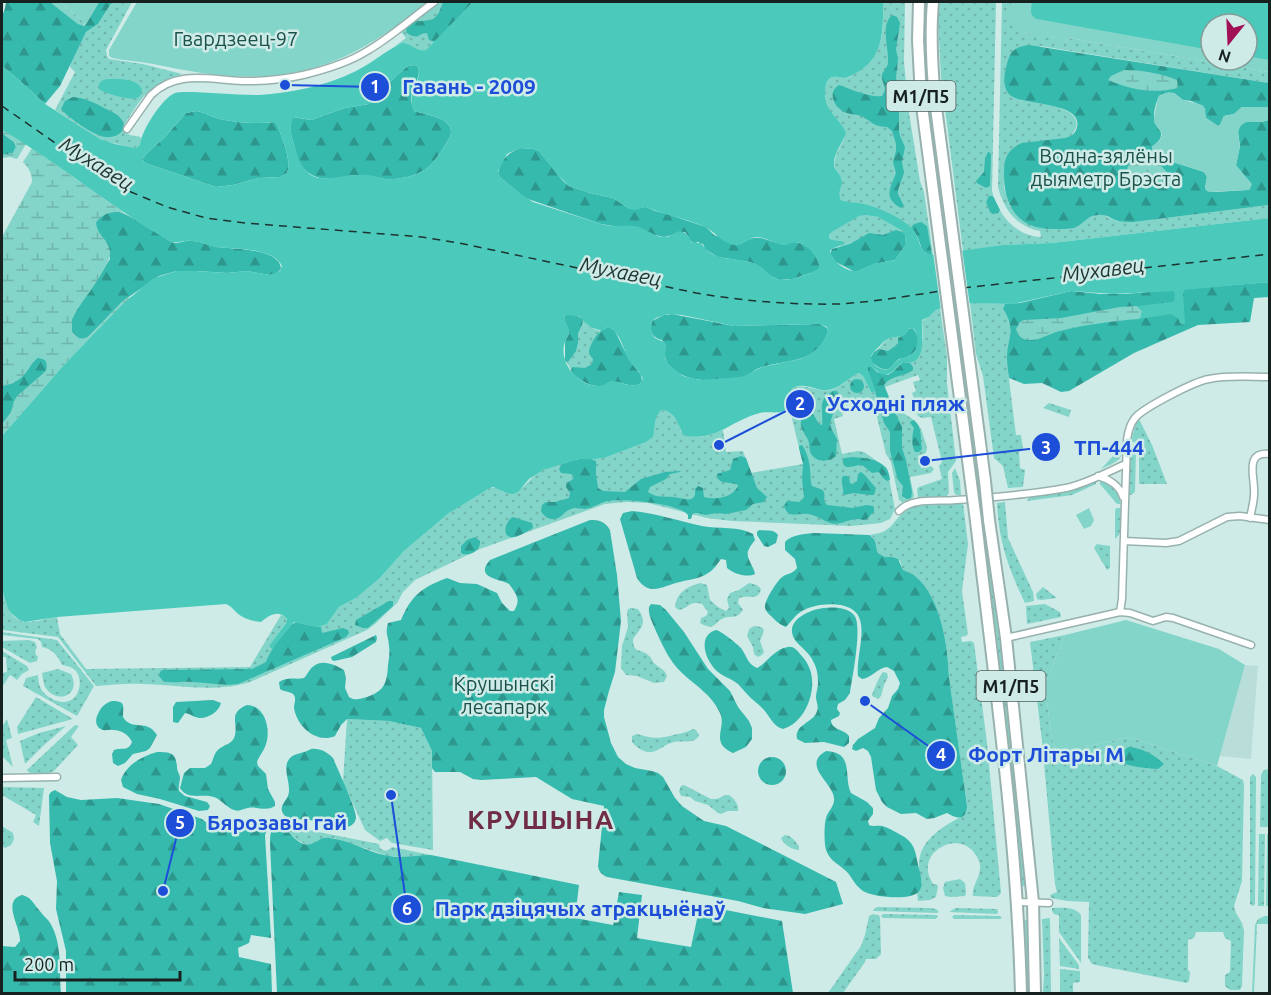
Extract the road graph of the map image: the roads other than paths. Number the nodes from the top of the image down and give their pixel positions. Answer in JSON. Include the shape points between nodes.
{"nodes":[{"id":1,"x":434,"y":2,"type":"edge"},
{"id":2,"x":919,"y":2,"type":"edge"},
{"id":3,"x":933,"y":2,"type":"edge"},
{"id":4,"x":127,"y":129,"type":"dead end"},
{"id":5,"x":1269,"y":377,"type":"edge"},
{"id":6,"x":1269,"y":454,"type":"edge"},
{"id":7,"x":1126,"y":464,"type":"junction"},
{"id":8,"x":1097,"y":476,"type":"junction"},
{"id":9,"x":1124,"y":505,"type":"junction"},
{"id":10,"x":898,"y":511,"type":"dead end"},
{"id":11,"x":1250,"y":518,"type":"junction"},
{"id":12,"x":1269,"y":520,"type":"edge"},
{"id":13,"x":1124,"y":541,"type":"junction"},
{"id":14,"x":1120,"y":612,"type":"junction"},
{"id":15,"x":1006,"y":638,"type":"junction"},
{"id":16,"x":1251,"y":645,"type":"dead end"},
{"id":17,"x":57,"y":777,"type":"dead end"},
{"id":18,"x":2,"y":778,"type":"edge"},
{"id":19,"x":1017,"y":902,"type":"junction"},
{"id":20,"x":1032,"y":902,"type":"junction"},
{"id":21,"x":1049,"y":903,"type":"dead end"},
{"id":22,"x":1021,"y":993,"type":"edge"},
{"id":23,"x":1035,"y":993,"type":"edge"}],
"edges":[{"from":1,"to":4,"type":"street","via":[[366,52],[337,65],[269,80],[172,81],[151,95]]},
{"from":2,"to":19,"type":"highway","number":"М1/П5","bridge":true,"via":[[919,71],[1004,747]]},
{"from":3,"to":15,"type":"highway","number":"М1/П5","bridge":true,"via":[[932,64],[946,189]]},
{"from":5,"to":7,"type":"street","via":[[1208,379],[1142,411],[1128,431]]},
{"from":6,"to":11,"type":"street","via":[[1257,455],[1255,459]]},
{"from":7,"to":8,"type":"street"},
{"from":7,"to":9,"type":"street"},
{"from":8,"to":9,"type":"street","via":[[1119,488]]},
{"from":8,"to":10,"type":"street","via":[[1067,488],[914,503]]},
{"from":9,"to":13,"type":"street"},
{"from":11,"to":12,"type":"street"},
{"from":11,"to":13,"type":"street","via":[[1227,517],[1179,541]]},
{"from":13,"to":14,"type":"street"},
{"from":14,"to":15,"type":"street"},
{"from":14,"to":16,"type":"street","via":[[1153,621],[1171,618]]},
{"from":15,"to":20,"type":"highway","number":"М1/П5"},
{"from":17,"to":18,"type":"street"},
{"from":19,"to":20,"type":"street"},
{"from":19,"to":22,"type":"highway","number":"М1/П5"},
{"from":20,"to":21,"type":"street"},
{"from":20,"to":23,"type":"highway","number":"М1/П5"}]}
